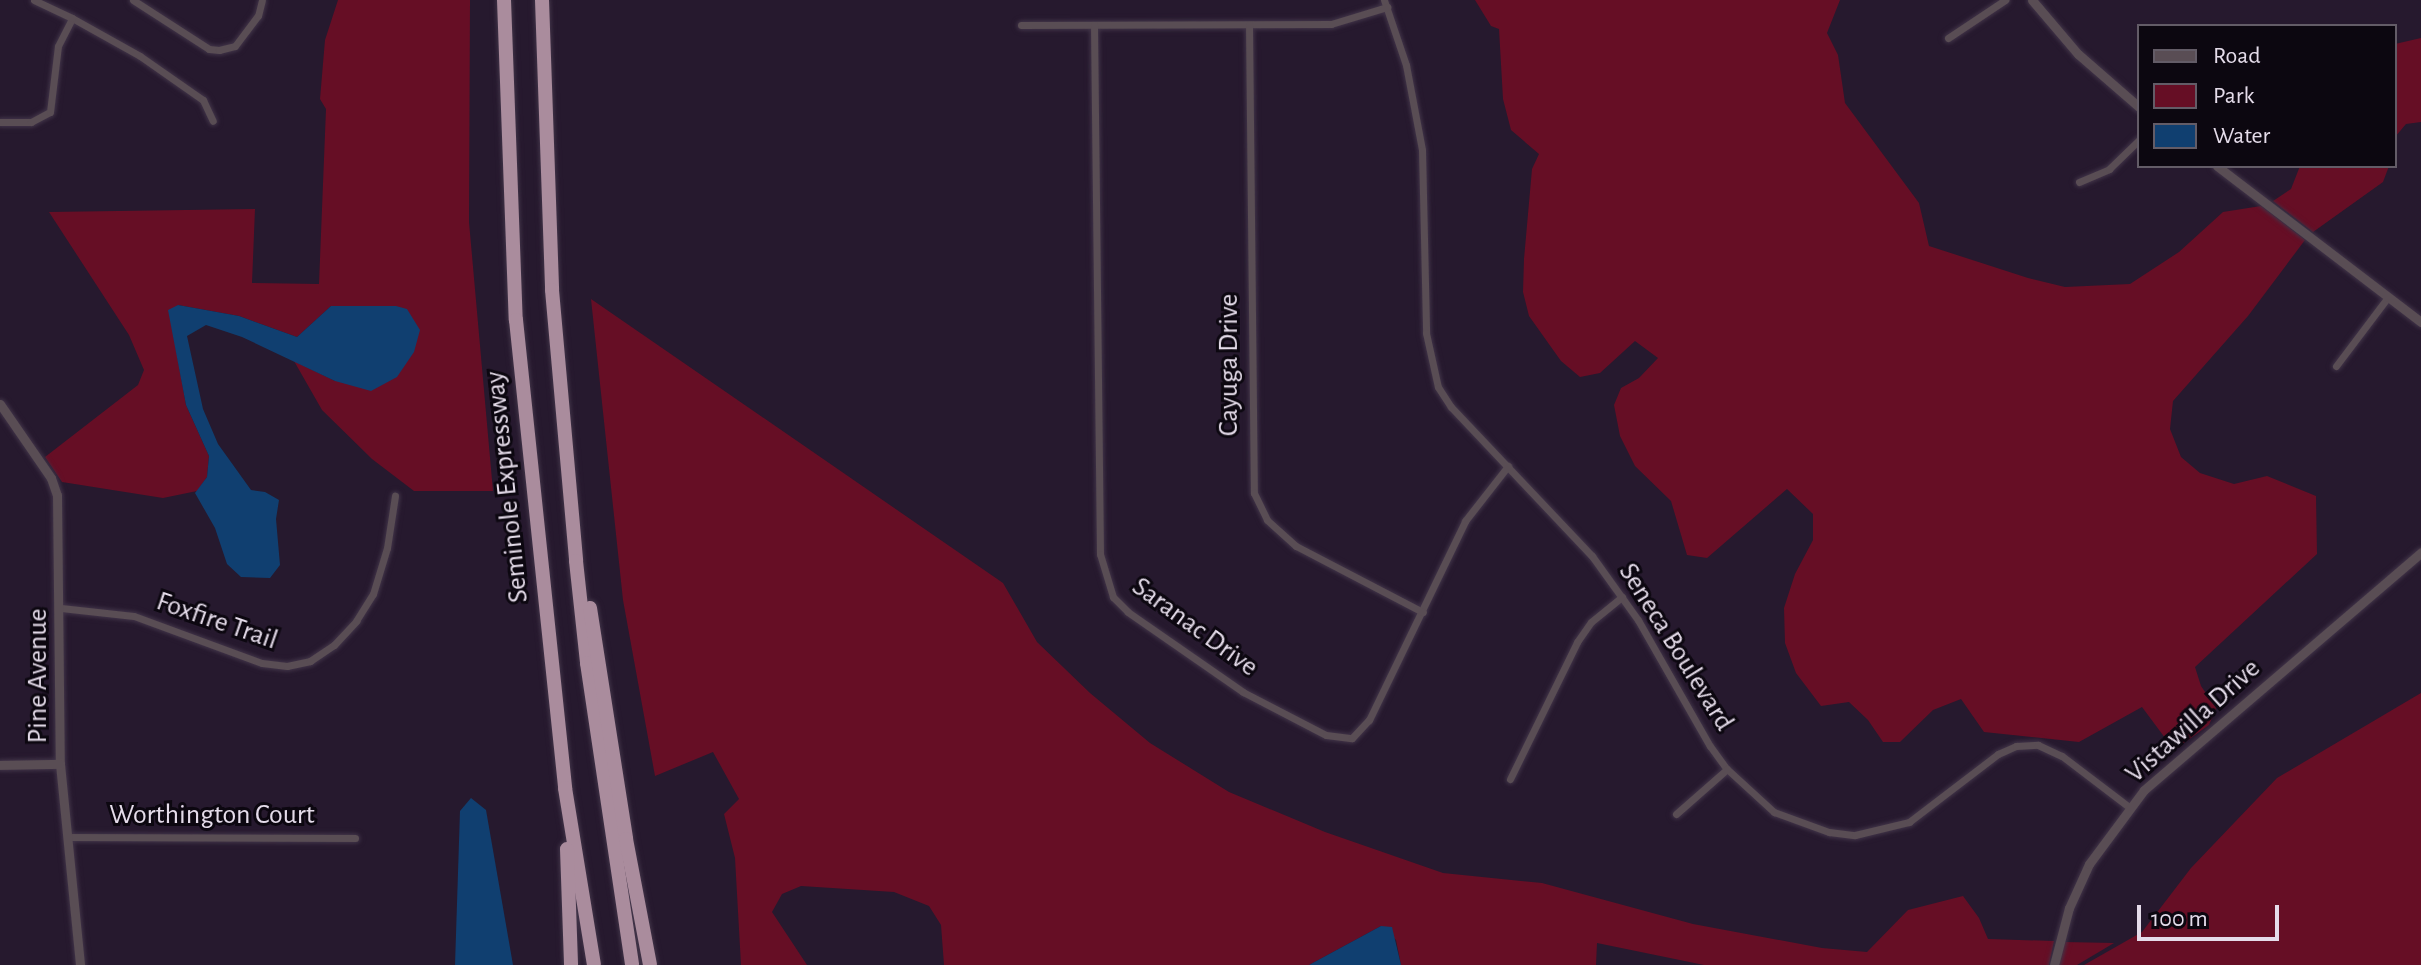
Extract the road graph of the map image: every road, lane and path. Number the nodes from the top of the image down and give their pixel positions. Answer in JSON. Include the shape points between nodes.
{"nodes":[{"id":1,"x":34,"y":0,"type":"edge"},
{"id":2,"x":133,"y":0,"type":"edge"},
{"id":3,"x":262,"y":0,"type":"edge"},
{"id":4,"x":504,"y":0,"type":"edge"},
{"id":5,"x":542,"y":0,"type":"edge"},
{"id":6,"x":2005,"y":0,"type":"edge"},
{"id":7,"x":2032,"y":0,"type":"edge"},
{"id":8,"x":1386,"y":4,"type":"edge"},
{"id":9,"x":72,"y":18,"type":"junction"},
{"id":10,"x":1021,"y":25,"type":"dead end"},
{"id":11,"x":1094,"y":25,"type":"junction"},
{"id":12,"x":1249,"y":25,"type":"junction"},
{"id":13,"x":1948,"y":38,"type":"dead end"},
{"id":14,"x":2137,"y":105,"type":"edge"},
{"id":15,"x":213,"y":121,"type":"dead end"},
{"id":16,"x":0,"y":122,"type":"edge"},
{"id":17,"x":2137,"y":142,"type":"edge"},
{"id":18,"x":2220,"y":168,"type":"edge"},
{"id":19,"x":2079,"y":182,"type":"dead end"},
{"id":20,"x":2388,"y":297,"type":"junction"},
{"id":21,"x":2421,"y":322,"type":"edge"},
{"id":22,"x":2336,"y":366,"type":"dead end"},
{"id":23,"x":0,"y":404,"type":"edge"},
{"id":24,"x":1508,"y":466,"type":"junction"},
{"id":25,"x":395,"y":496,"type":"dead end"},
{"id":26,"x":572,"y":526,"type":"junction"},
{"id":27,"x":2421,"y":553,"type":"edge"},
{"id":28,"x":1622,"y":597,"type":"junction"},
{"id":29,"x":61,"y":608,"type":"junction"},
{"id":30,"x":1423,"y":612,"type":"junction"},
{"id":31,"x":60,"y":764,"type":"junction"},
{"id":32,"x":0,"y":765,"type":"edge"},
{"id":33,"x":1727,"y":769,"type":"junction"},
{"id":34,"x":1510,"y":779,"type":"dead end"},
{"id":35,"x":565,"y":788,"type":"junction"},
{"id":36,"x":2129,"y":807,"type":"junction"},
{"id":37,"x":1676,"y":814,"type":"dead end"},
{"id":38,"x":68,"y":837,"type":"junction"},
{"id":39,"x":355,"y":838,"type":"dead end"},
{"id":40,"x":80,"y":965,"type":"edge"},
{"id":41,"x":571,"y":965,"type":"edge"},
{"id":42,"x":594,"y":965,"type":"edge"},
{"id":43,"x":632,"y":965,"type":"edge"},
{"id":44,"x":650,"y":965,"type":"edge"},
{"id":45,"x":2054,"y":965,"type":"edge"}],
"edges":[{"from":1,"to":9,"type":"street"},
{"from":2,"to":3,"type":"street","via":[[209,49],[219,50],[235,46],[243,37]]},
{"from":4,"to":35,"type":"highway","name":"Seminole Expressway","via":[[516,320]]},
{"from":5,"to":26,"type":"highway","via":[[552,290]]},
{"from":6,"to":13,"type":"street"},
{"from":7,"to":14,"type":"street","via":[[2078,54]]},
{"from":8,"to":12,"type":"street","via":[[1331,24]]},
{"from":8,"to":24,"type":"street","name":"Seneca Boulevard","via":[[1406,65],[1422,150],[1431,365],[1451,407]]},
{"from":9,"to":15,"type":"street","via":[[203,100]]},
{"from":9,"to":16,"type":"street","via":[[58,46],[50,112],[31,122]]},
{"from":10,"to":11,"type":"street"},
{"from":11,"to":12,"type":"street"},
{"from":11,"to":30,"type":"street","name":"Saranac Drive","via":[[1100,554],[1113,597],[1243,692],[1308,727],[1341,738],[1352,738],[1369,720]]},
{"from":12,"to":30,"type":"street","name":"Cayuga Drive","via":[[1254,493],[1267,520],[1296,546]]},
{"from":17,"to":19,"type":"street","via":[[2109,169]]},
{"from":18,"to":20,"type":"street"},
{"from":20,"to":21,"type":"street"},
{"from":20,"to":22,"type":"street"},
{"from":23,"to":29,"type":"street","name":"Pine Avenue","via":[[57,495]]},
{"from":24,"to":28,"type":"street","name":"Seneca Boulevard","via":[[1592,556]]},
{"from":24,"to":30,"type":"street","name":"Saranac Drive","via":[[1465,521]]},
{"from":25,"to":29,"type":"street","name":"Foxfire Trail","via":[[373,594],[334,645],[310,661],[287,666],[262,663],[134,616]]},
{"from":26,"to":43,"type":"highway"},
{"from":26,"to":44,"type":"highway","via":[[584,558],[610,748]]},
{"from":27,"to":36,"type":"street","name":"Vistawilla Drive","via":[[2180,757]]},
{"from":28,"to":33,"type":"street","name":"Seneca Boulevard"},
{"from":28,"to":34,"type":"street","via":[[1591,622],[1577,642]]},
{"from":29,"to":31,"type":"street","name":"Pine Avenue"},
{"from":31,"to":32,"type":"street"},
{"from":31,"to":38,"type":"street","name":"Pine Avenue"},
{"from":33,"to":36,"type":"street","name":"Seneca Boulevard","via":[[1774,812],[1829,832],[1855,835],[1909,822],[1980,766],[2016,746],[2038,745],[2062,756]]},
{"from":33,"to":37,"type":"street"},
{"from":35,"to":41,"type":"highway"},
{"from":35,"to":42,"type":"highway","name":"Seminole Expressway"},
{"from":36,"to":45,"type":"street","name":"Vistawilla Drive","via":[[2079,885]]},
{"from":38,"to":39,"type":"street","name":"Worthington Court"},
{"from":38,"to":40,"type":"street","name":"Pine Avenue"}]}
